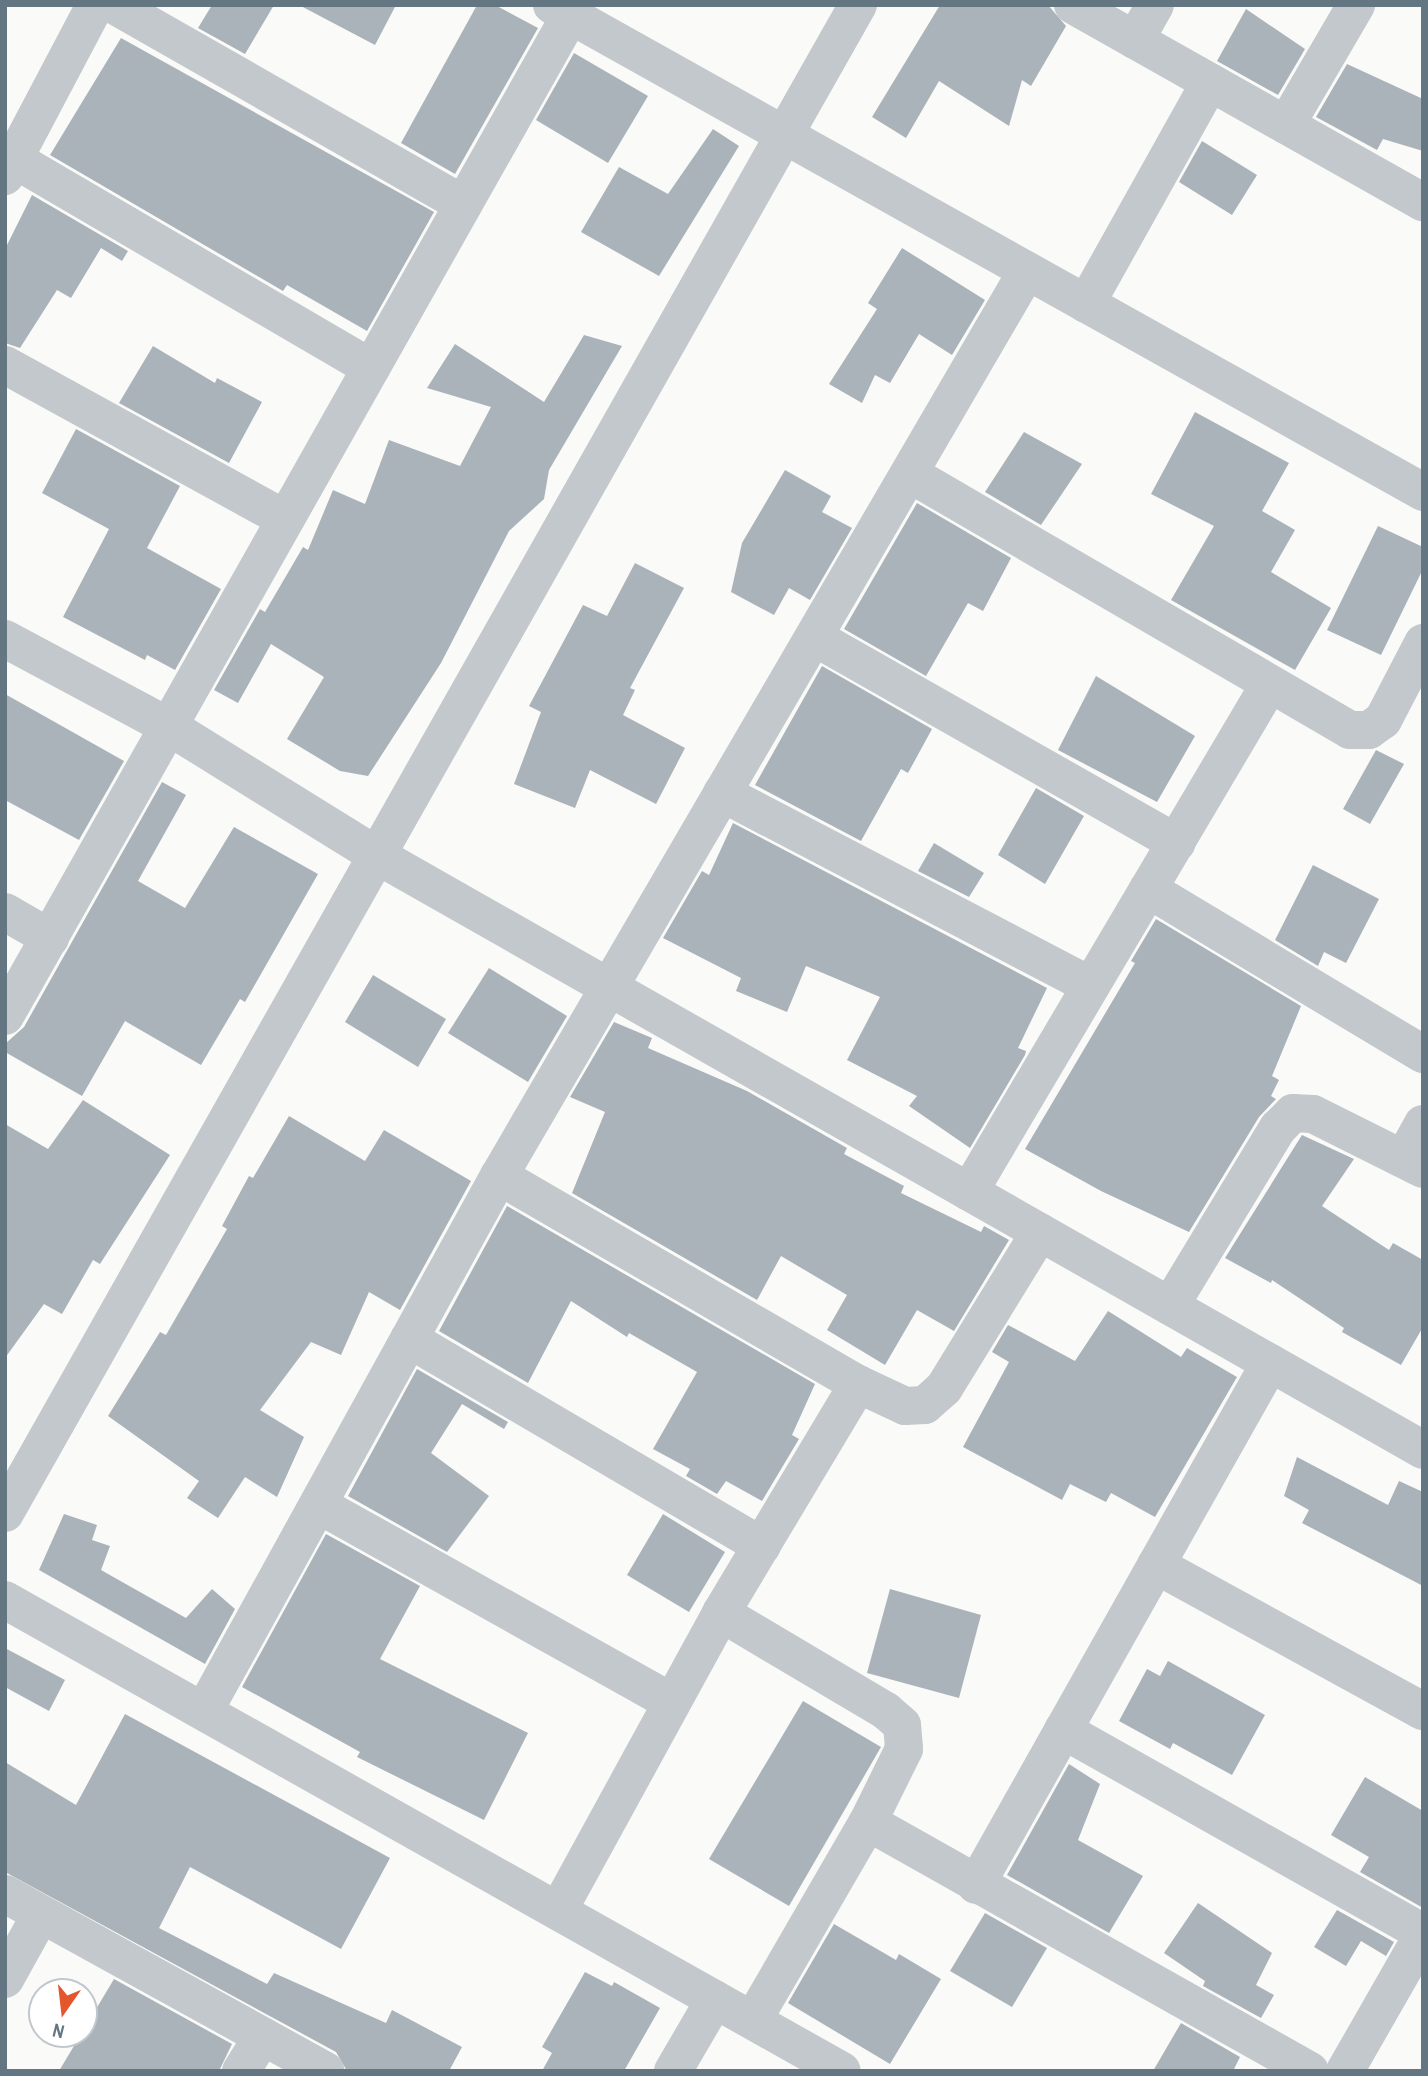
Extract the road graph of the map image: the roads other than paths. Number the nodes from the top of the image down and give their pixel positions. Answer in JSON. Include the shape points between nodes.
{"nodes":[{"id":1,"x":95,"y":5,"type":"edge"},
{"id":2,"x":114,"y":5,"type":"edge"},
{"id":3,"x":858,"y":5,"type":"edge"},
{"id":4,"x":1073,"y":5,"type":"edge"},
{"id":5,"x":1155,"y":5,"type":"edge"},
{"id":6,"x":1356,"y":5,"type":"edge"},
{"id":7,"x":566,"y":9,"type":"edge"},
{"id":8,"x":1135,"y":40,"type":"junction"},
{"id":9,"x":1210,"y":82,"type":"junction"},
{"id":10,"x":1286,"y":125,"type":"junction"},
{"id":11,"x":785,"y":136,"type":"junction"},
{"id":12,"x":8,"y":163,"type":"edge"},
{"id":13,"x":1423,"y":202,"type":"edge"},
{"id":14,"x":463,"y":204,"type":"junction"},
{"id":15,"x":1027,"y":271,"type":"junction"},
{"id":16,"x":1086,"y":304,"type":"junction"},
{"id":17,"x":5,"y":365,"type":"edge"},
{"id":18,"x":370,"y":368,"type":"junction"},
{"id":19,"x":910,"y":474,"type":"junction"},
{"id":20,"x":1423,"y":492,"type":"edge"},
{"id":21,"x":285,"y":519,"type":"junction"},
{"id":22,"x":814,"y":637,"type":"junction"},
{"id":23,"x":5,"y":639,"type":"edge"},
{"id":24,"x":1423,"y":643,"type":"edge"},
{"id":25,"x":1269,"y":685,"type":"junction"},
{"id":26,"x":168,"y":726,"type":"junction"},
{"id":27,"x":723,"y":793,"type":"junction"},
{"id":28,"x":1176,"y":843,"type":"junction"},
{"id":29,"x":377,"y":856,"type":"junction"},
{"id":30,"x":1149,"y":889,"type":"junction"},
{"id":31,"x":5,"y":912,"type":"edge"},
{"id":32,"x":50,"y":937,"type":"junction"},
{"id":33,"x":1091,"y":986,"type":"junction"},
{"id":34,"x":609,"y":987,"type":"junction"},
{"id":35,"x":5,"y":1016,"type":"edge"},
{"id":36,"x":1423,"y":1054,"type":"edge"},
{"id":37,"x":1423,"y":1124,"type":"edge"},
{"id":38,"x":1413,"y":1163,"type":"edge"},
{"id":39,"x":499,"y":1176,"type":"junction"},
{"id":40,"x":969,"y":1192,"type":"junction"},
{"id":41,"x":1040,"y":1232,"type":"junction"},
{"id":42,"x":1170,"y":1307,"type":"junction"},
{"id":43,"x":410,"y":1339,"type":"junction"},
{"id":44,"x":1270,"y":1363,"type":"junction"},
{"id":45,"x":858,"y":1384,"type":"junction"},
{"id":46,"x":1423,"y":1450,"type":"edge"},
{"id":47,"x":319,"y":1505,"type":"junction"},
{"id":48,"x":5,"y":1513,"type":"edge"},
{"id":49,"x":762,"y":1546,"type":"junction"},
{"id":50,"x":1156,"y":1564,"type":"junction"},
{"id":51,"x":5,"y":1600,"type":"edge"},
{"id":52,"x":721,"y":1613,"type":"junction"},
{"id":53,"x":672,"y":1702,"type":"junction"},
{"id":54,"x":1423,"y":1711,"type":"edge"},
{"id":55,"x":204,"y":1712,"type":"junction"},
{"id":56,"x":1063,"y":1730,"type":"junction"},
{"id":57,"x":868,"y":1822,"type":"junction"},
{"id":58,"x":976,"y":1885,"type":"junction"},
{"id":59,"x":5,"y":1894,"type":"edge"},
{"id":60,"x":558,"y":1911,"type":"junction"},
{"id":61,"x":41,"y":1914,"type":"junction"},
{"id":62,"x":1423,"y":1934,"type":"edge"},
{"id":63,"x":5,"y":1979,"type":"edge"},
{"id":64,"x":715,"y":1999,"type":"junction"},
{"id":65,"x":753,"y":2020,"type":"junction"},
{"id":66,"x":263,"y":2036,"type":"junction"},
{"id":67,"x":241,"y":2071,"type":"edge"},
{"id":68,"x":324,"y":2071,"type":"edge"},
{"id":69,"x":673,"y":2071,"type":"edge"},
{"id":70,"x":842,"y":2071,"type":"edge"},
{"id":71,"x":1310,"y":2071,"type":"edge"},
{"id":72,"x":1345,"y":2071,"type":"edge"}],
"edges":[{"from":1,"to":12,"type":"street"},
{"from":2,"to":14,"type":"street"},
{"from":3,"to":11,"type":"street"},
{"from":4,"to":8,"type":"street"},
{"from":5,"to":8,"type":"street"},
{"from":6,"to":10,"type":"street"},
{"from":7,"to":11,"type":"street"},
{"from":7,"to":14,"type":"street"},
{"from":8,"to":9,"type":"street"},
{"from":9,"to":10,"type":"street"},
{"from":9,"to":16,"type":"street"},
{"from":10,"to":13,"type":"street"},
{"from":11,"to":15,"type":"street"},
{"from":11,"to":29,"type":"street"},
{"from":12,"to":18,"type":"street"},
{"from":14,"to":18,"type":"street"},
{"from":15,"to":16,"type":"street"},
{"from":15,"to":19,"type":"street"},
{"from":16,"to":20,"type":"street"},
{"from":17,"to":21,"type":"street"},
{"from":18,"to":21,"type":"street"},
{"from":19,"to":22,"type":"street"},
{"from":19,"to":25,"type":"street"},
{"from":21,"to":26,"type":"street"},
{"from":22,"to":27,"type":"street"},
{"from":22,"to":28,"type":"street"},
{"from":23,"to":26,"type":"street"},
{"from":24,"to":25,"type":"street","via":[[1383,720],[1369,730],[1350,730]]},
{"from":25,"to":28,"type":"street"},
{"from":26,"to":29,"type":"street"},
{"from":26,"to":32,"type":"street"},
{"from":27,"to":33,"type":"street"},
{"from":27,"to":34,"type":"street"},
{"from":28,"to":30,"type":"street"},
{"from":29,"to":34,"type":"street"},
{"from":29,"to":48,"type":"street"},
{"from":30,"to":33,"type":"street"},
{"from":30,"to":36,"type":"street"},
{"from":31,"to":32,"type":"street"},
{"from":32,"to":35,"type":"street"},
{"from":33,"to":40,"type":"street"},
{"from":34,"to":39,"type":"street"},
{"from":34,"to":40,"type":"street"},
{"from":37,"to":38,"type":"street"},
{"from":38,"to":42,"type":"street","via":[[1313,1114],[1293,1113],[1278,1128]]},
{"from":39,"to":43,"type":"street"},
{"from":39,"to":45,"type":"street"},
{"from":40,"to":41,"type":"street"},
{"from":41,"to":42,"type":"street"},
{"from":41,"to":45,"type":"street","via":[[944,1388],[925,1405],[905,1406]]},
{"from":42,"to":44,"type":"street"},
{"from":43,"to":47,"type":"street"},
{"from":43,"to":49,"type":"street"},
{"from":44,"to":46,"type":"street"},
{"from":44,"to":50,"type":"street"},
{"from":45,"to":49,"type":"street"},
{"from":47,"to":53,"type":"street"},
{"from":47,"to":55,"type":"street"},
{"from":49,"to":52,"type":"street"},
{"from":50,"to":54,"type":"street"},
{"from":50,"to":56,"type":"street"},
{"from":51,"to":55,"type":"street"},
{"from":52,"to":53,"type":"street"},
{"from":52,"to":57,"type":"street","via":[[875,1704],[902,1725],[904,1749]]},
{"from":53,"to":60,"type":"street"},
{"from":55,"to":60,"type":"street"},
{"from":56,"to":58,"type":"street"},
{"from":56,"to":62,"type":"street"},
{"from":57,"to":58,"type":"street"},
{"from":57,"to":65,"type":"street"},
{"from":58,"to":71,"type":"street"},
{"from":59,"to":61,"type":"street"},
{"from":60,"to":64,"type":"street"},
{"from":61,"to":63,"type":"street"},
{"from":61,"to":66,"type":"street"},
{"from":62,"to":72,"type":"street"},
{"from":64,"to":65,"type":"street"},
{"from":64,"to":69,"type":"street"},
{"from":65,"to":70,"type":"street"},
{"from":66,"to":67,"type":"street"},
{"from":66,"to":68,"type":"street"}]}
